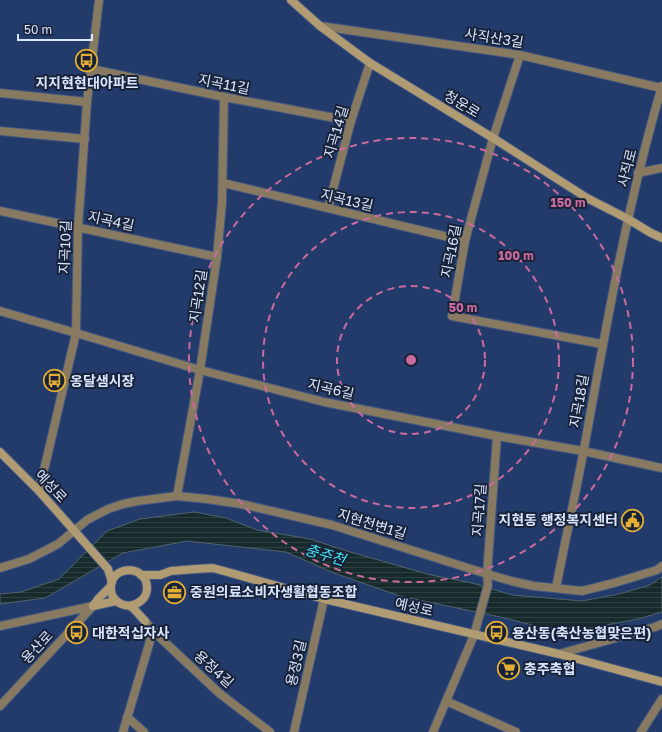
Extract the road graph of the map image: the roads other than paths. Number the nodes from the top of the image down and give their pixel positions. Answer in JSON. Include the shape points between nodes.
{"nodes":[{"id":1,"x":99,"y":0,"type":"edge"},
{"id":2,"x":291,"y":0,"type":"edge"},
{"id":3,"x":320,"y":26,"type":"junction"},
{"id":4,"x":520,"y":55,"type":"junction"},
{"id":5,"x":370,"y":63,"type":"junction"},
{"id":6,"x":91,"y":69,"type":"junction"},
{"id":7,"x":662,"y":87,"type":"edge"},
{"id":8,"x":0,"y":93,"type":"edge"},
{"id":9,"x":224,"y":97,"type":"junction"},
{"id":10,"x":87,"y":102,"type":"junction"},
{"id":11,"x":351,"y":121,"type":"junction"},
{"id":12,"x":0,"y":131,"type":"edge"},
{"id":13,"x":493,"y":138,"type":"junction"},
{"id":14,"x":85,"y":139,"type":"junction"},
{"id":15,"x":662,"y":168,"type":"edge"},
{"id":16,"x":638,"y":173,"type":"junction"},
{"id":17,"x":223,"y":183,"type":"junction"},
{"id":18,"x":328,"y":208,"type":"junction"},
{"id":19,"x":0,"y":211,"type":"edge"},
{"id":20,"x":628,"y":219,"type":"junction"},
{"id":21,"x":78,"y":228,"type":"junction"},
{"id":22,"x":662,"y":238,"type":"edge"},
{"id":23,"x":465,"y":241,"type":"junction"},
{"id":24,"x":217,"y":257,"type":"junction"},
{"id":25,"x":0,"y":311,"type":"edge"},
{"id":26,"x":76,"y":333,"type":"junction"},
{"id":27,"x":602,"y":344,"type":"junction"},
{"id":28,"x":200,"y":370,"type":"junction"},
{"id":29,"x":497,"y":436,"type":"junction"},
{"id":30,"x":583,"y":451,"type":"junction"},
{"id":31,"x":0,"y":452,"type":"edge"},
{"id":32,"x":662,"y":468,"type":"edge"},
{"id":33,"x":39,"y":491,"type":"junction"},
{"id":34,"x":178,"y":496,"type":"junction"},
{"id":35,"x":74,"y":530,"type":"junction"},
{"id":36,"x":662,"y":566,"type":"edge"},
{"id":37,"x":0,"y":568,"type":"edge"},
{"id":38,"x":108,"y":569,"type":"junction"},
{"id":39,"x":119,"y":572,"type":"junction"},
{"id":40,"x":487,"y":574,"type":"junction"},
{"id":41,"x":141,"y":575,"type":"junction"},
{"id":42,"x":160,"y":575,"type":"junction"},
{"id":43,"x":111,"y":584,"type":"junction"},
{"id":44,"x":556,"y":588,"type":"junction"},
{"id":45,"x":146,"y":591,"type":"junction"},
{"id":46,"x":324,"y":599,"type":"junction"},
{"id":47,"x":142,"y":600,"type":"junction"},
{"id":48,"x":116,"y":601,"type":"junction"},
{"id":49,"x":93,"y":606,"type":"junction"},
{"id":50,"x":130,"y":606,"type":"junction"},
{"id":51,"x":145,"y":621,"type":"junction"},
{"id":52,"x":662,"y":624,"type":"edge"},
{"id":53,"x":0,"y":626,"type":"edge"},
{"id":54,"x":153,"y":631,"type":"junction"},
{"id":55,"x":474,"y":635,"type":"junction"},
{"id":56,"x":559,"y":654,"type":"junction"},
{"id":57,"x":662,"y":682,"type":"edge"},
{"id":58,"x":662,"y":699,"type":"edge"},
{"id":59,"x":446,"y":701,"type":"junction"},
{"id":60,"x":0,"y":706,"type":"edge"},
{"id":61,"x":127,"y":718,"type":"junction"},
{"id":62,"x":123,"y":732,"type":"edge"},
{"id":63,"x":144,"y":732,"type":"edge"},
{"id":64,"x":270,"y":732,"type":"edge"},
{"id":65,"x":294,"y":732,"type":"edge"},
{"id":66,"x":434,"y":732,"type":"edge"},
{"id":67,"x":516,"y":732,"type":"edge"},
{"id":68,"x":641,"y":732,"type":"edge"}],
"edges":[{"from":1,"to":6,"type":"street","name":"지곡10길"},
{"from":2,"to":3,"type":"main road","name":"청운로"},
{"from":3,"to":4,"type":"street","name":"사직산3길"},
{"from":3,"to":5,"type":"main road","name":"청운로"},
{"from":4,"to":7,"type":"street","name":"사직산3길"},
{"from":4,"to":13,"type":"street","name":"지곡16길"},
{"from":5,"to":11,"type":"street","name":"지곡14길"},
{"from":5,"to":13,"type":"main road","name":"청운로"},
{"from":6,"to":9,"type":"street","name":"지곡11길"},
{"from":6,"to":10,"type":"street","name":"지곡10길"},
{"from":7,"to":16,"type":"street","name":"사직로"},
{"from":8,"to":10,"type":"street"},
{"from":9,"to":11,"type":"street","name":"지곡11길"},
{"from":9,"to":17,"type":"street","name":"지곡12길"},
{"from":10,"to":14,"type":"street","name":"지곡10길"},
{"from":11,"to":18,"type":"street","name":"지곡14길"},
{"from":12,"to":14,"type":"street"},
{"from":13,"to":20,"type":"main road","name":"청운로","via":[[587,198]]},
{"from":13,"to":23,"type":"street","name":"지곡16길"},
{"from":14,"to":21,"type":"street","name":"지곡10길"},
{"from":15,"to":16,"type":"street"},
{"from":16,"to":20,"type":"street","name":"사직로"},
{"from":17,"to":18,"type":"street","name":"지곡13길"},
{"from":17,"to":24,"type":"street","name":"지곡12길"},
{"from":18,"to":23,"type":"street","name":"지곡13길"},
{"from":19,"to":21,"type":"street","name":"지곡4길"},
{"from":20,"to":22,"type":"main road"},
{"from":20,"to":27,"type":"street","name":"지곡18길"},
{"from":21,"to":24,"type":"street","name":"지곡4길"},
{"from":21,"to":26,"type":"street","name":"지곡10길"},
{"from":23,"to":27,"type":"street","name":"지곡16길","via":[[452,316]]},
{"from":24,"to":28,"type":"street","name":"지곡12길"},
{"from":25,"to":26,"type":"street","name":"지곡6길"},
{"from":26,"to":28,"type":"street","name":"지곡6길"},
{"from":26,"to":33,"type":"street","name":"지곡10길"},
{"from":27,"to":30,"type":"street","name":"지곡18길"},
{"from":28,"to":29,"type":"street","name":"지곡6길","via":[[324,402]]},
{"from":28,"to":34,"type":"street","name":"지곡12길"},
{"from":29,"to":30,"type":"street","name":"지곡6길"},
{"from":29,"to":40,"type":"street","name":"지곡17길"},
{"from":30,"to":32,"type":"street","name":"지곡6길"},
{"from":30,"to":44,"type":"street","name":"지곡18길"},
{"from":31,"to":33,"type":"main road","name":"예성로"},
{"from":33,"to":35,"type":"main road","name":"예성로"},
{"from":34,"to":35,"type":"street","name":"지현천변1길","via":[[138,501],[116,507],[87,520]]},
{"from":34,"to":40,"type":"street","name":"지현천변1길","via":[[241,504],[332,525]]},
{"from":35,"to":37,"type":"street","name":"지현천변1길","via":[[58,544],[29,559]]},
{"from":35,"to":38,"type":"main road","name":"예성로"},
{"from":36,"to":44,"type":"street","name":"지현천변1길","via":[[657,570],[582,591]]},
{"from":38,"to":39,"type":"main road"},
{"from":38,"to":43,"type":"main road"},
{"from":39,"to":41,"type":"main road","via":[[131,570]]},
{"from":39,"to":43,"type":"main road"},
{"from":40,"to":44,"type":"street","name":"지현천변1길","via":[[534,586]]},
{"from":40,"to":55,"type":"street","name":"지곡17길","via":[[488,585]]},
{"from":41,"to":42,"type":"main road","name":"예성로"},
{"from":41,"to":45,"type":"main road","via":[[146,582]]},
{"from":42,"to":45,"type":"main road"},
{"from":42,"to":46,"type":"main road","name":"예성로","via":[[172,571],[213,568]]},
{"from":43,"to":48,"type":"main road","via":[[112,596]]},
{"from":43,"to":49,"type":"main road"},
{"from":45,"to":47,"type":"main road"},
{"from":46,"to":55,"type":"main road","name":"예성로"},
{"from":46,"to":65,"type":"street","name":"용정3길"},
{"from":47,"to":50,"type":"main road"},
{"from":47,"to":51,"type":"main road"},
{"from":48,"to":49,"type":"main road"},
{"from":48,"to":50,"type":"main road"},
{"from":49,"to":53,"type":"street"},
{"from":49,"to":60,"type":"street","name":"용산로"},
{"from":50,"to":51,"type":"main road"},
{"from":51,"to":54,"type":"street","name":"용정4길"},
{"from":52,"to":56,"type":"street"},
{"from":54,"to":61,"type":"street"},
{"from":54,"to":64,"type":"street","name":"용정4길","via":[[219,693]]},
{"from":55,"to":56,"type":"main road","name":"예성로"},
{"from":55,"to":59,"type":"street"},
{"from":56,"to":57,"type":"main road","name":"예성로"},
{"from":58,"to":68,"type":"street"},
{"from":59,"to":66,"type":"street"},
{"from":59,"to":67,"type":"street"},
{"from":61,"to":62,"type":"street"},
{"from":61,"to":63,"type":"street"}]}
